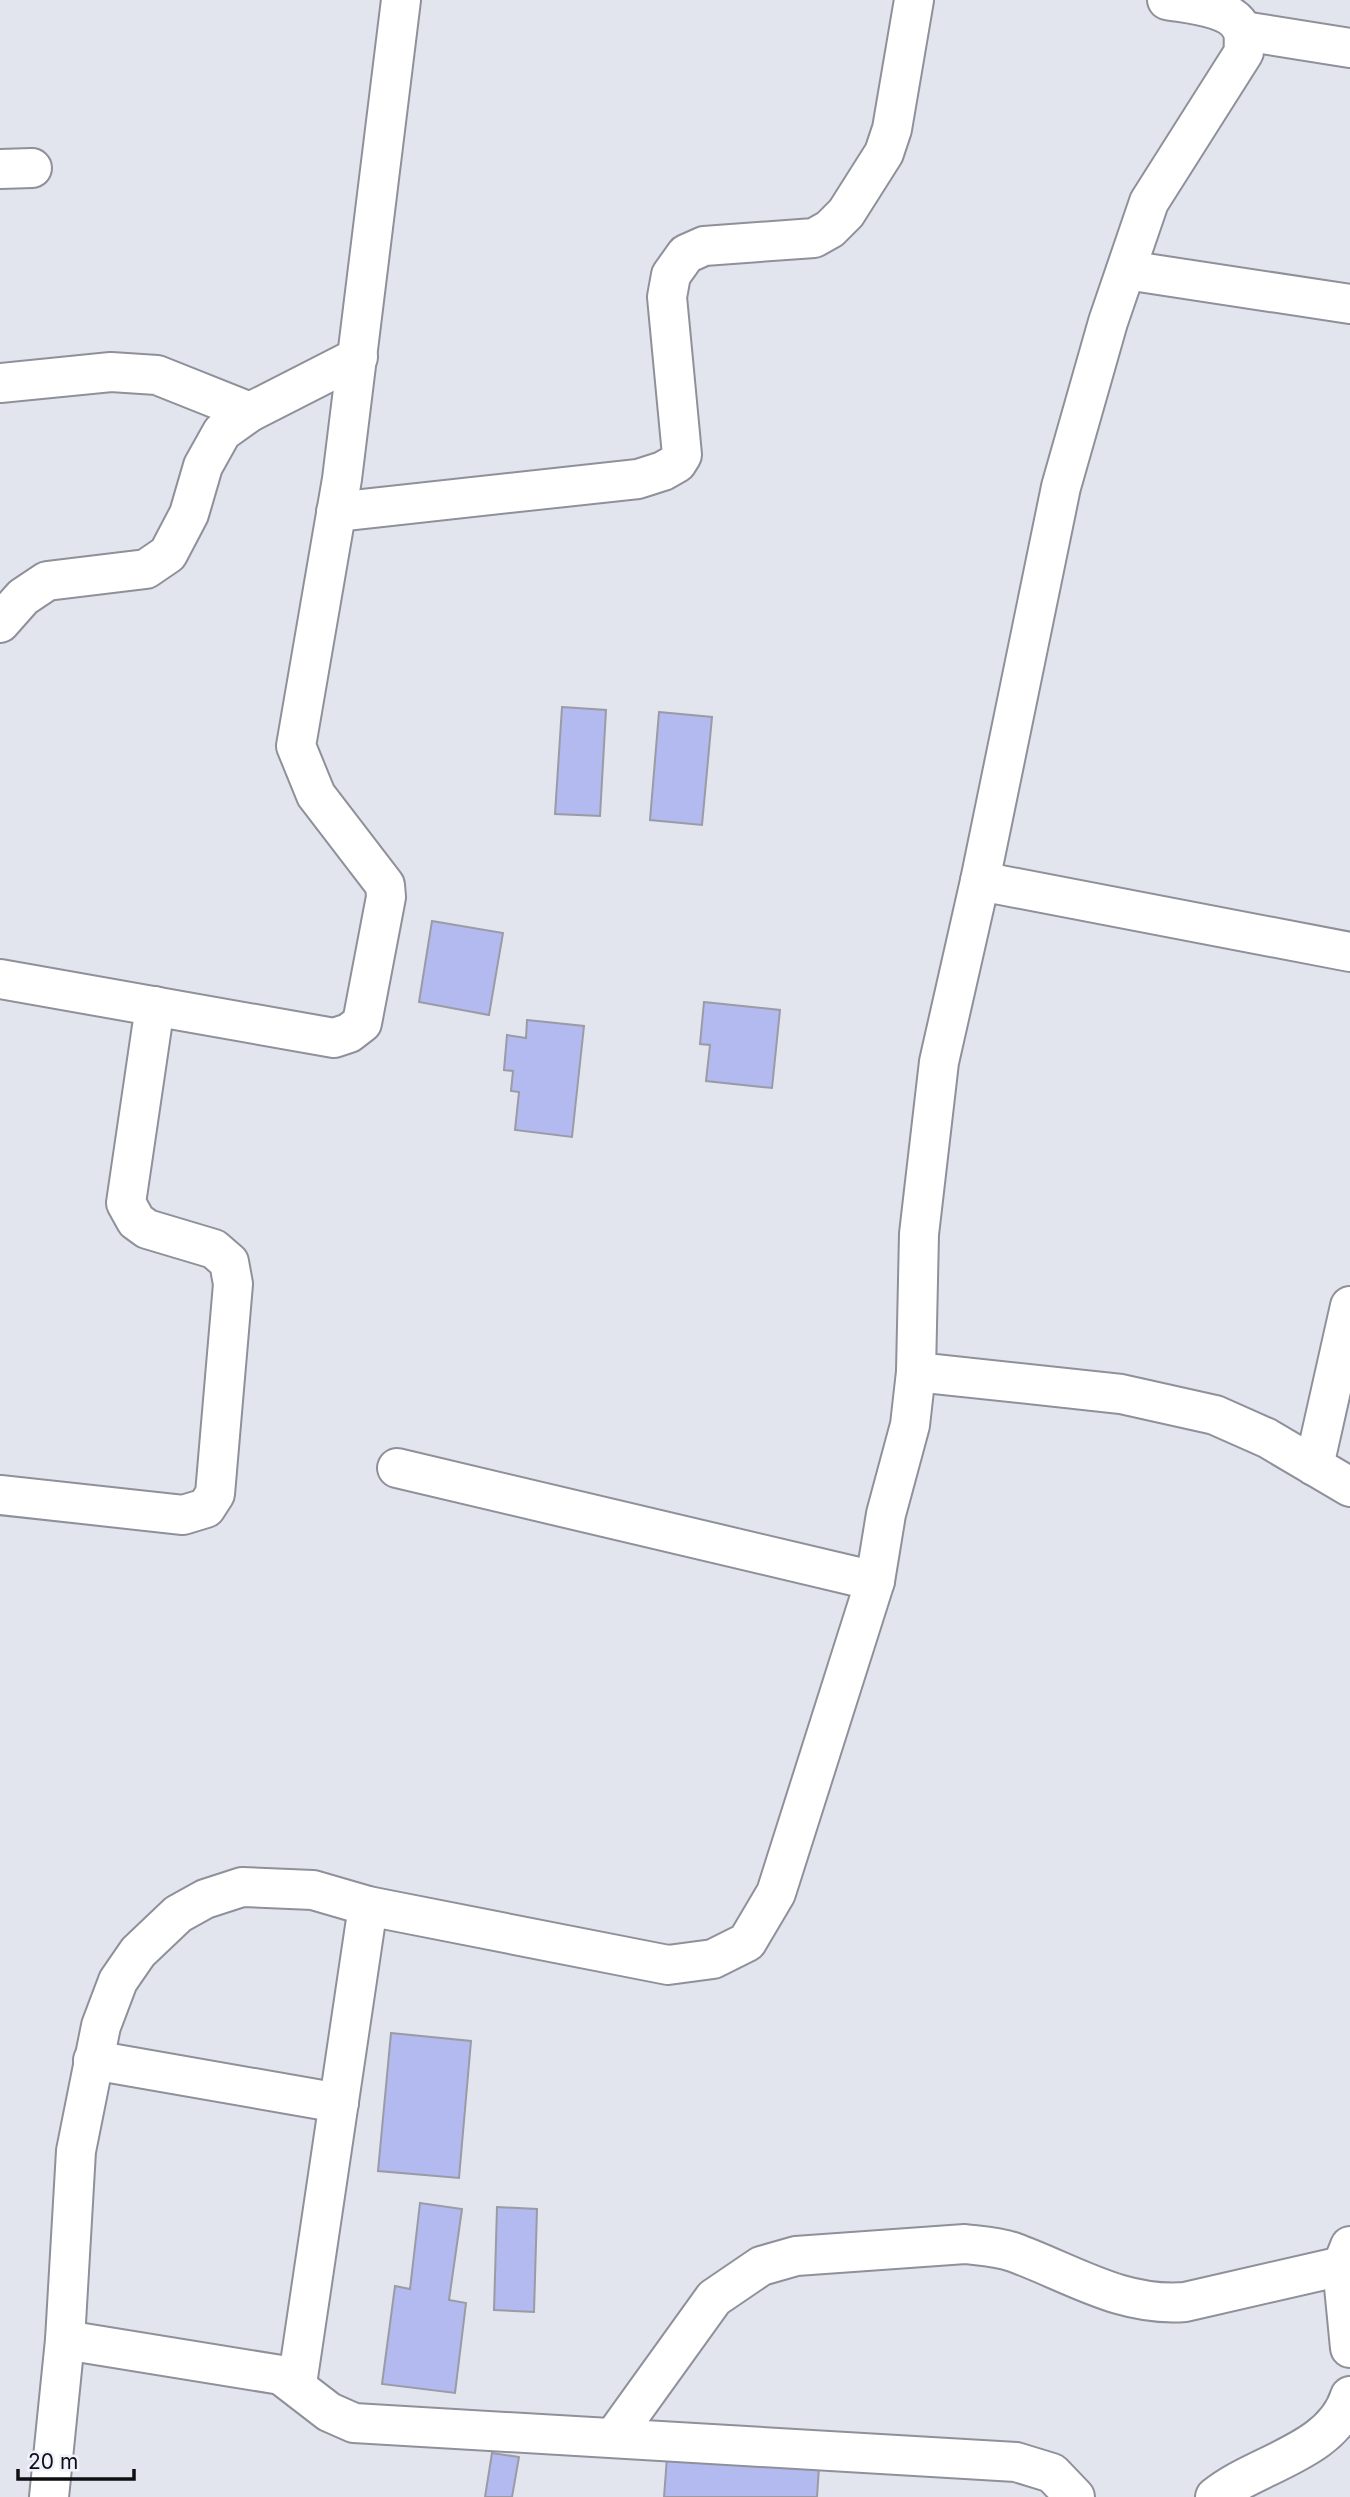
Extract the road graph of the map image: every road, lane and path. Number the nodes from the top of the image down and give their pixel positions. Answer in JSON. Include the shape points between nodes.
{"nodes":[{"id":1,"x":401,"y":0,"type":"edge"},
{"id":2,"x":914,"y":0,"type":"edge"},
{"id":3,"x":1167,"y":0,"type":"edge"},
{"id":4,"x":1243,"y":31,"type":"junction"},
{"id":5,"x":1350,"y":48,"type":"edge"},
{"id":6,"x":1126,"y":270,"type":"junction"},
{"id":7,"x":1350,"y":304,"type":"edge"},
{"id":8,"x":358,"y":358,"type":"junction"},
{"id":9,"x":0,"y":383,"type":"edge"},
{"id":10,"x":250,"y":412,"type":"junction"},
{"id":11,"x":336,"y":512,"type":"junction"},
{"id":12,"x":0,"y":623,"type":"edge"},
{"id":13,"x":981,"y":881,"type":"junction"},
{"id":14,"x":1350,"y":951,"type":"edge"},
{"id":15,"x":0,"y":979,"type":"edge"},
{"id":16,"x":155,"y":1006,"type":"junction"},
{"id":17,"x":1350,"y":1306,"type":"edge"},
{"id":18,"x":916,"y":1371,"type":"junction"},
{"id":19,"x":1314,"y":1466,"type":"junction"},
{"id":20,"x":397,"y":1468,"type":"dead end"},
{"id":21,"x":1350,"y":1488,"type":"edge"},
{"id":22,"x":0,"y":1495,"type":"edge"},
{"id":23,"x":875,"y":1581,"type":"junction"},
{"id":24,"x":368,"y":1906,"type":"junction"},
{"id":25,"x":93,"y":2060,"type":"junction"},
{"id":26,"x":339,"y":2103,"type":"junction"},
{"id":27,"x":1346,"y":2256,"type":"edge"},
{"id":28,"x":65,"y":2340,"type":"junction"},
{"id":29,"x":1350,"y":2348,"type":"edge"},
{"id":30,"x":297,"y":2384,"type":"junction"},
{"id":31,"x":1350,"y":2396,"type":"edge"},
{"id":32,"x":614,"y":2437,"type":"junction"},
{"id":33,"x":50,"y":2497,"type":"edge"},
{"id":34,"x":1075,"y":2497,"type":"edge"},
{"id":35,"x":1214,"y":2497,"type":"edge"}],
"edges":[{"from":1,"to":8,"type":"street"},
{"from":2,"to":11,"type":"street","via":[[892,129],[884,153],[846,213],[814,238],[704,246],[685,254],[671,275],[667,297],[682,455],[677,463],[638,480]]},
{"from":3,"to":4,"type":"street","via":[[1236,19]]},
{"from":4,"to":5,"type":"street"},
{"from":4,"to":6,"type":"street","via":[[1244,52],[1149,202]]},
{"from":6,"to":7,"type":"street"},
{"from":6,"to":13,"type":"street","via":[[1061,487]]},
{"from":8,"to":10,"type":"street"},
{"from":8,"to":11,"type":"street"},
{"from":9,"to":10,"type":"street","via":[[111,372],[157,375]]},
{"from":10,"to":12,"type":"street","via":[[222,432],[203,466],[189,514],[168,554],[146,569],[47,581],[23,597]]},
{"from":11,"to":16,"type":"street","via":[[296,746],[316,795],[385,885],[362,1023],[334,1038]]},
{"from":13,"to":14,"type":"street"},
{"from":13,"to":18,"type":"street","via":[[939,1062],[919,1234]]},
{"from":15,"to":16,"type":"street"},
{"from":16,"to":22,"type":"street","via":[[126,1203],[136,1221],[147,1229],[214,1249],[229,1262],[233,1284],[215,1494],[206,1508],[183,1516]]},
{"from":17,"to":19,"type":"street"},
{"from":18,"to":19,"type":"street","via":[[1121,1394],[1215,1415]]},
{"from":18,"to":23,"type":"street","via":[[910,1425],[886,1514]]},
{"from":19,"to":21,"type":"street"},
{"from":20,"to":23,"type":"street"},
{"from":23,"to":24,"type":"street","via":[[776,1893],[747,1942],[713,1959],[668,1965]]},
{"from":24,"to":25,"type":"street","via":[[313,1890],[265,1886],[242,1887],[178,1914],[138,1952],[118,1981],[100,2026]]},
{"from":24,"to":26,"type":"street"},
{"from":25,"to":26,"type":"street"},
{"from":25,"to":28,"type":"street","via":[[76,2151]]},
{"from":26,"to":30,"type":"street"},
{"from":27,"to":29,"type":"street"},
{"from":27,"to":32,"type":"street","via":[[1185,2302],[1158,2304],[1135,2301],[988,2246],[796,2256],[761,2266],[715,2298]]},
{"from":28,"to":30,"type":"street","via":[[264,2371]]},
{"from":28,"to":33,"type":"street"},
{"from":30,"to":32,"type":"street","via":[[329,2412],[354,2423]]},
{"from":31,"to":35,"type":"street","via":[[1335,2424],[1313,2442],[1233,2482]]},
{"from":32,"to":34,"type":"street","via":[[1016,2462],[1052,2473]]}]}
